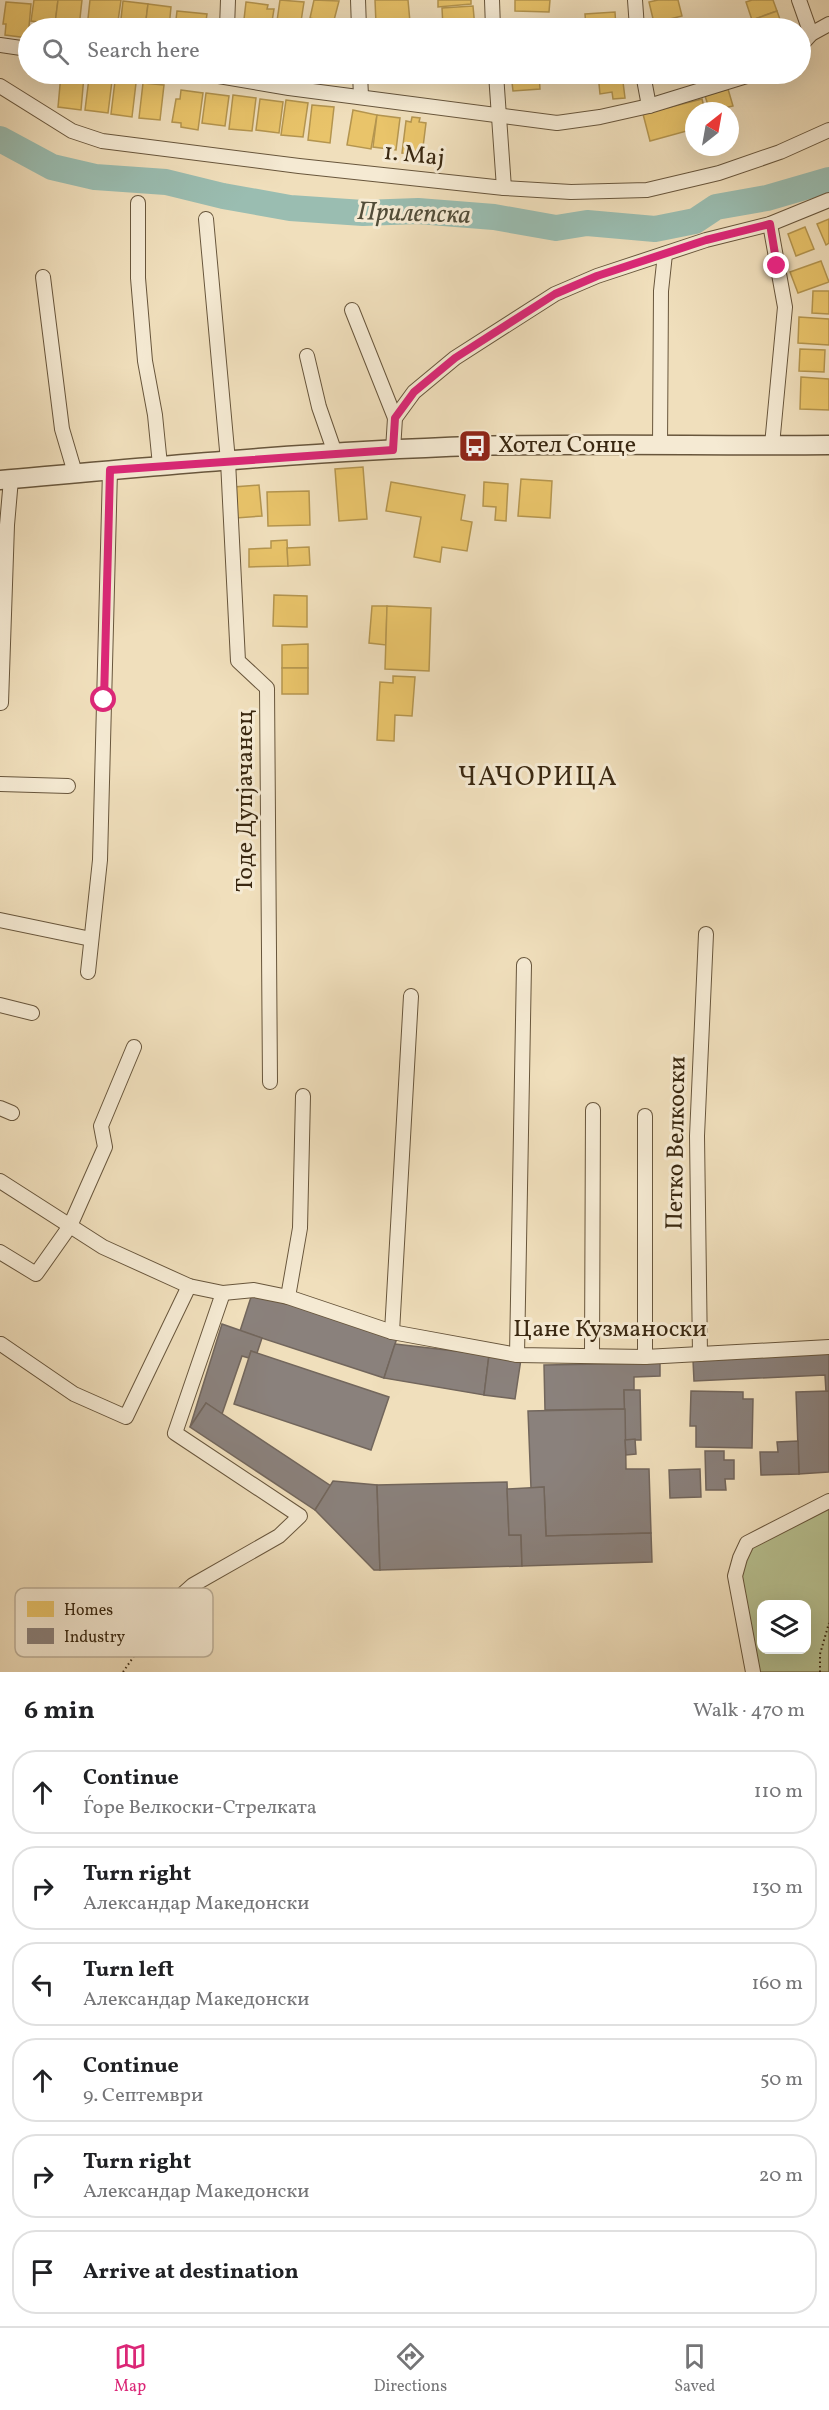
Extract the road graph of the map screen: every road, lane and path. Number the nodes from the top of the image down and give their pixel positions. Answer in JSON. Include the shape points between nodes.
{"nodes":[{"id":1,"x":228,"y":0,"type":"edge"},
{"id":2,"x":358,"y":0,"type":"edge"},
{"id":3,"x":492,"y":0,"type":"edge"},
{"id":4,"x":635,"y":0,"type":"edge"},
{"id":5,"x":799,"y":0,"type":"edge"},
{"id":6,"x":227,"y":18,"type":"edge"},
{"id":7,"x":359,"y":18,"type":"edge"},
{"id":8,"x":493,"y":18,"type":"edge"},
{"id":9,"x":636,"y":18,"type":"edge"},
{"id":10,"x":805,"y":18,"type":"edge"},
{"id":11,"x":829,"y":24,"type":"edge"},
{"id":12,"x":811,"y":34,"type":"edge"},
{"id":13,"x":0,"y":45,"type":"edge"},
{"id":14,"x":18,"y":47,"type":"edge"},
{"id":15,"x":269,"y":84,"type":"edge"},
{"id":16,"x":360,"y":84,"type":"edge"},
{"id":17,"x":497,"y":84,"type":"edge"},
{"id":18,"x":645,"y":84,"type":"edge"},
{"id":19,"x":720,"y":84,"type":"edge"},
{"id":20,"x":0,"y":86,"type":"edge"},
{"id":21,"x":361,"y":96,"type":"junction"},
{"id":22,"x":649,"y":106,"type":"junction"},
{"id":23,"x":499,"y":115,"type":"junction"},
{"id":24,"x":829,"y":130,"type":"edge"},
{"id":25,"x":504,"y":188,"type":"junction"},
{"id":26,"x":829,"y":200,"type":"edge"},
{"id":27,"x":138,"y":203,"type":"dead end"},
{"id":28,"x":206,"y":219,"type":"dead end"},
{"id":29,"x":770,"y":224,"type":"junction"},
{"id":30,"x":665,"y":254,"type":"junction"},
{"id":31,"x":43,"y":277,"type":"dead end"},
{"id":32,"x":352,"y":310,"type":"dead end"},
{"id":33,"x":307,"y":356,"type":"dead end"},
{"id":34,"x":395,"y":418,"type":"junction"},
{"id":35,"x":660,"y":445,"type":"junction"},
{"id":36,"x":772,"y":445,"type":"junction"},
{"id":37,"x":829,"y":445,"type":"edge"},
{"id":38,"x":393,"y":450,"type":"junction"},
{"id":39,"x":335,"y":453,"type":"junction"},
{"id":40,"x":228,"y":461,"type":"junction"},
{"id":41,"x":159,"y":465,"type":"junction"},
{"id":42,"x":110,"y":470,"type":"junction"},
{"id":43,"x":75,"y":473,"type":"junction"},
{"id":44,"x":6,"y":480,"type":"edge"},
{"id":45,"x":1,"y":664,"type":"edge"},
{"id":46,"x":1,"y":703,"type":"edge"},
{"id":47,"x":0,"y":784,"type":"edge"},
{"id":48,"x":68,"y":786,"type":"dead end"},
{"id":49,"x":0,"y":920,"type":"edge"},
{"id":50,"x":706,"y":934,"type":"dead end"},
{"id":51,"x":91,"y":939,"type":"junction"},
{"id":52,"x":524,"y":965,"type":"dead end"},
{"id":53,"x":88,"y":972,"type":"dead end"},
{"id":54,"x":411,"y":996,"type":"dead end"},
{"id":55,"x":0,"y":1005,"type":"edge"},
{"id":56,"x":32,"y":1013,"type":"dead end"},
{"id":57,"x":134,"y":1047,"type":"dead end"},
{"id":58,"x":270,"y":1082,"type":"dead end"},
{"id":59,"x":303,"y":1096,"type":"dead end"},
{"id":60,"x":593,"y":1110,"type":"dead end"},
{"id":61,"x":645,"y":1116,"type":"dead end"},
{"id":62,"x":0,"y":1181,"type":"edge"},
{"id":63,"x":70,"y":1227,"type":"junction"},
{"id":64,"x":0,"y":1252,"type":"edge"},
{"id":65,"x":189,"y":1286,"type":"junction"},
{"id":66,"x":223,"y":1293,"type":"junction"},
{"id":67,"x":288,"y":1297,"type":"junction"},
{"id":68,"x":392,"y":1332,"type":"junction"},
{"id":69,"x":1,"y":1344,"type":"edge"},
{"id":70,"x":829,"y":1347,"type":"edge"},
{"id":71,"x":700,"y":1354,"type":"junction"},
{"id":72,"x":517,"y":1356,"type":"junction"},
{"id":73,"x":592,"y":1356,"type":"junction"},
{"id":74,"x":645,"y":1357,"type":"junction"},
{"id":75,"x":829,"y":1502,"type":"edge"},
{"id":76,"x":190,"y":1588,"type":"edge"},
{"id":77,"x":829,"y":1623,"type":"edge"},
{"id":78,"x":133,"y":1657,"type":"edge"},
{"id":79,"x":123,"y":1672,"type":"edge"},
{"id":80,"x":753,"y":1672,"type":"edge"},
{"id":81,"x":820,"y":1672,"type":"edge"}],
"edges":[{"from":1,"to":6,"type":"street"},
{"from":2,"to":7,"type":"street"},
{"from":3,"to":8,"type":"street"},
{"from":4,"to":9,"type":"street"},
{"from":5,"to":10,"type":"street"},
{"from":11,"to":12,"type":"street"},
{"from":13,"to":14,"type":"street"},
{"from":15,"to":21,"type":"street"},
{"from":16,"to":21,"type":"street"},
{"from":17,"to":23,"type":"street"},
{"from":18,"to":22,"type":"street"},
{"from":19,"to":22,"type":"street"},
{"from":20,"to":25,"type":"street","name":"1. Мај","via":[[72,131],[102,141]]},
{"from":21,"to":23,"type":"street"},
{"from":22,"to":23,"type":"street","via":[[557,123]]},
{"from":23,"to":25,"type":"street"},
{"from":24,"to":25,"type":"street","name":"1. Мај","via":[[780,153],[647,190],[571,192]]},
{"from":26,"to":29,"type":"street"},
{"from":27,"to":41,"type":"street","via":[[138,278]]},
{"from":28,"to":40,"type":"street","name":"Тоде Дупјачанец"},
{"from":29,"to":30,"type":"street"},
{"from":29,"to":36,"type":"street","via":[[785,307]]},
{"from":30,"to":34,"type":"street","via":[[555,294],[455,358],[414,392]]},
{"from":30,"to":35,"type":"street","via":[[661,291]]},
{"from":31,"to":43,"type":"street","via":[[62,429]]},
{"from":32,"to":34,"type":"street"},
{"from":33,"to":39,"type":"street"},
{"from":34,"to":38,"type":"street"},
{"from":35,"to":36,"type":"street"},
{"from":35,"to":38,"type":"street"},
{"from":36,"to":37,"type":"street"},
{"from":38,"to":39,"type":"street"},
{"from":39,"to":40,"type":"street"},
{"from":40,"to":41,"type":"street"},
{"from":40,"to":58,"type":"street","name":"Тоде Дупјачанец","via":[[238,661],[267,688]]},
{"from":41,"to":42,"type":"street"},
{"from":42,"to":43,"type":"street"},
{"from":42,"to":51,"type":"street","via":[[100,860]]},
{"from":43,"to":44,"type":"street"},
{"from":44,"to":45,"type":"street"},
{"from":45,"to":46,"type":"street"},
{"from":47,"to":48,"type":"street"},
{"from":49,"to":51,"type":"street"},
{"from":50,"to":71,"type":"street","name":"Петко Велкоски","via":[[697,1136]]},
{"from":51,"to":53,"type":"street"},
{"from":52,"to":72,"type":"street"},
{"from":54,"to":68,"type":"street"},
{"from":55,"to":56,"type":"street"},
{"from":57,"to":63,"type":"street","via":[[101,1126],[105,1147]]},
{"from":59,"to":67,"type":"street","via":[[300,1228]]},
{"from":60,"to":73,"type":"street"},
{"from":61,"to":74,"type":"street","name":"Петко Велкоски"},
{"from":62,"to":63,"type":"street","name":"Цане Кузманоски"},
{"from":63,"to":64,"type":"street","via":[[36,1274]]},
{"from":63,"to":65,"type":"street","name":"Цане Кузманоски"},
{"from":65,"to":66,"type":"street","name":"Цане Кузманоски"},
{"from":65,"to":69,"type":"street","via":[[126,1417],[74,1394]]},
{"from":66,"to":67,"type":"street","name":"Цане Кузманоски","via":[[254,1290]]},
{"from":66,"to":76,"type":"street","via":[[175,1433],[300,1516],[279,1536]]},
{"from":67,"to":68,"type":"street","name":"Цане Кузманоски"},
{"from":68,"to":72,"type":"street","name":"Цане Кузманоски"},
{"from":70,"to":71,"type":"street","name":"Цане Кузманоски"},
{"from":71,"to":74,"type":"street","name":"Цане Кузманоски"},
{"from":72,"to":73,"type":"street","name":"Цане Кузманоски"},
{"from":73,"to":74,"type":"street","name":"Цане Кузманоски"},
{"from":75,"to":80,"type":"street","via":[[747,1544],[740,1558],[735,1576]]},
{"from":77,"to":81,"type":"path","via":[[820,1654]]},
{"from":78,"to":79,"type":"path"}]}
